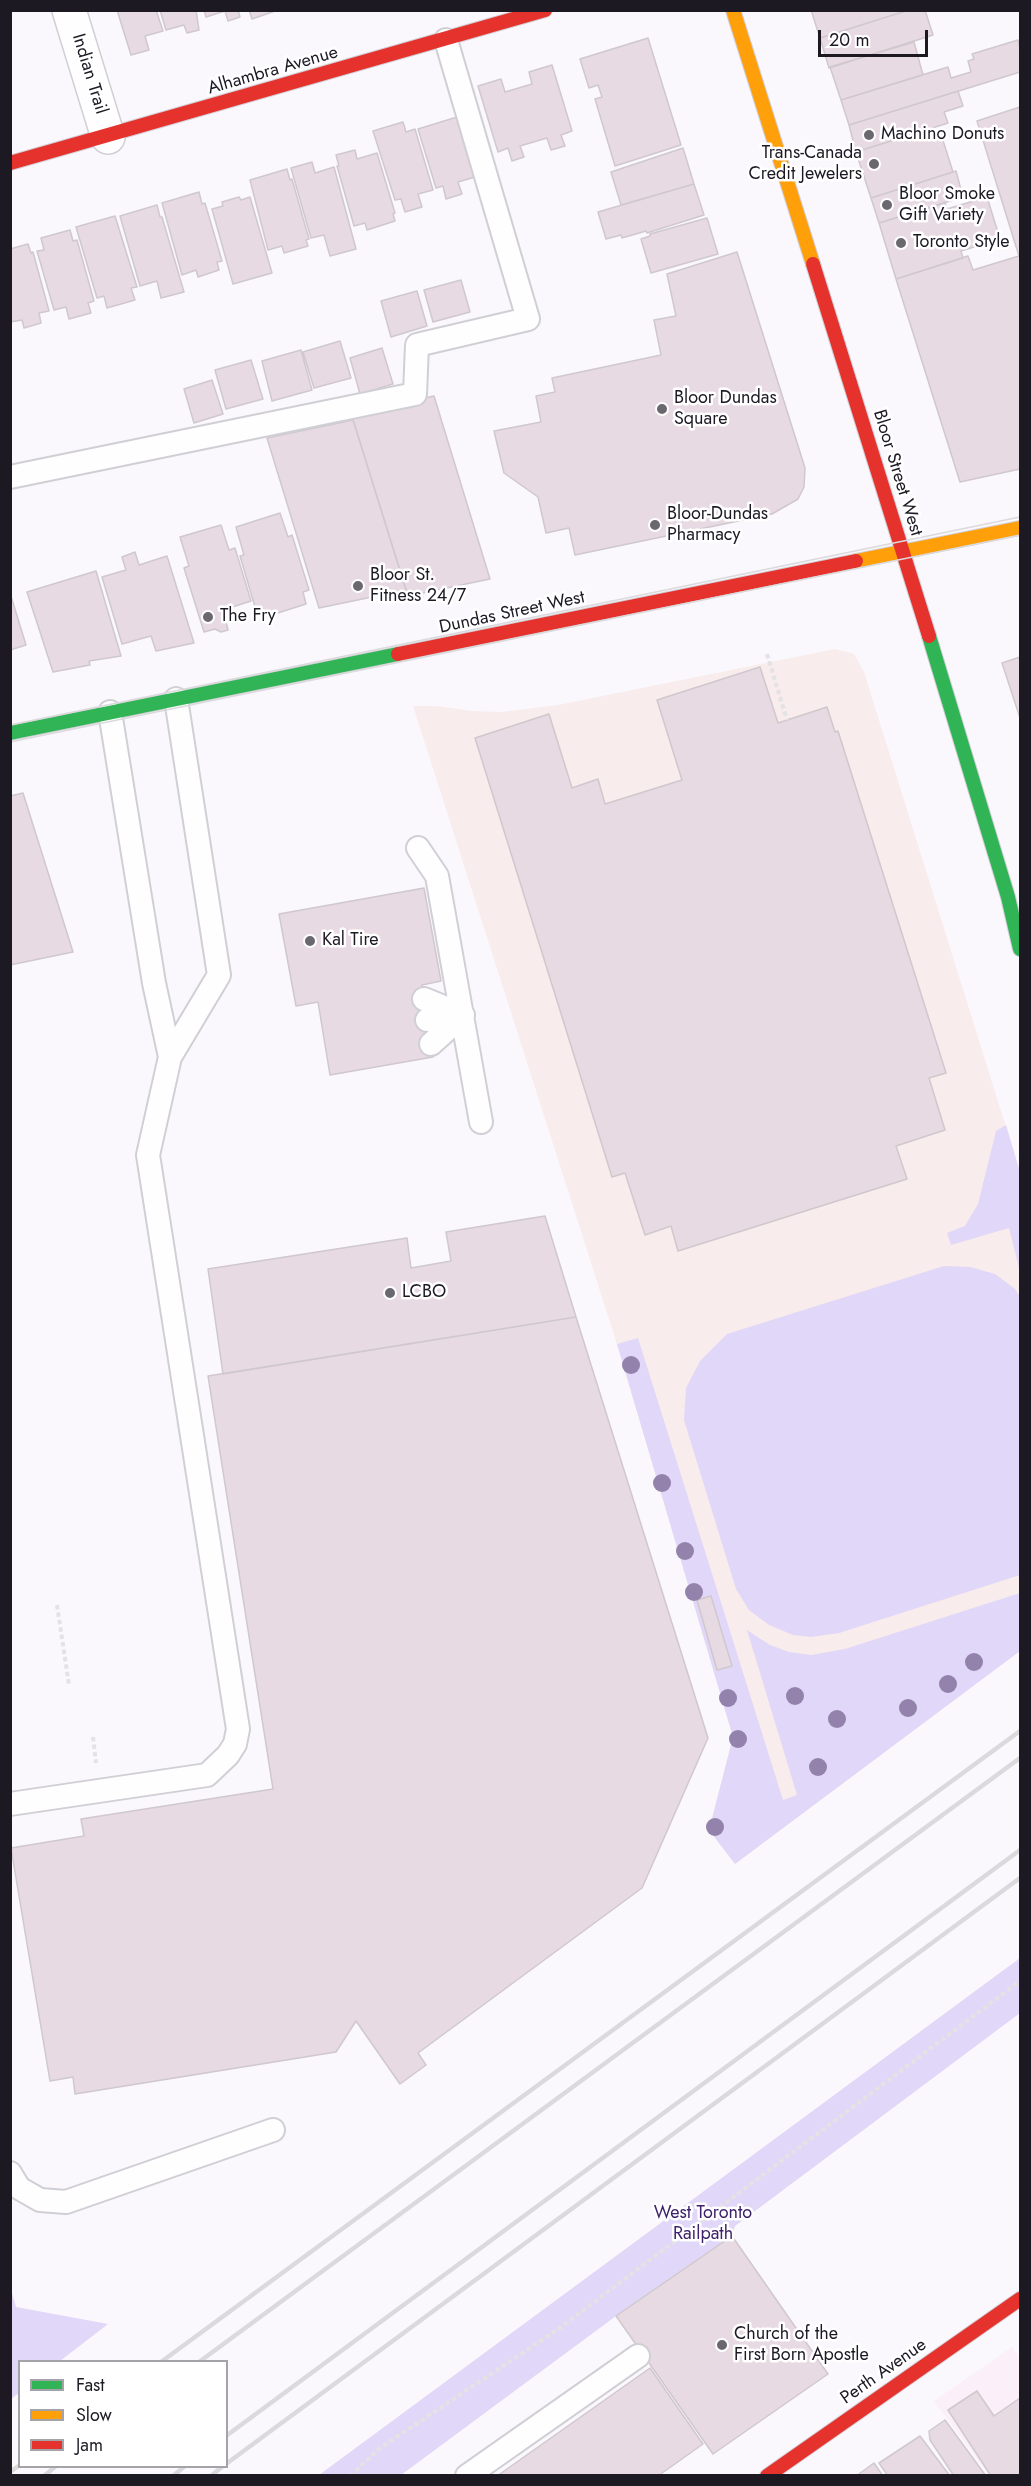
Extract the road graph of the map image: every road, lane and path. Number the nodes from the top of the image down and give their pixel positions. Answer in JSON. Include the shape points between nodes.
{"nodes":[{"id":1,"x":69,"y":10,"type":"edge"},
{"id":2,"x":545,"y":10,"type":"edge"},
{"id":3,"x":733,"y":10,"type":"edge"},
{"id":4,"x":446,"y":40,"type":"junction"},
{"id":5,"x":108,"y":137,"type":"junction"},
{"id":6,"x":10,"y":164,"type":"edge"},
{"id":7,"x":10,"y":477,"type":"edge"},
{"id":8,"x":1020,"y":528,"type":"edge"},
{"id":9,"x":903,"y":552,"type":"junction"},
{"id":10,"x":767,"y":654,"type":"dead end"},
{"id":11,"x":176,"y":699,"type":"junction"},
{"id":12,"x":110,"y":712,"type":"junction"},
{"id":13,"x":787,"y":720,"type":"dead end"},
{"id":14,"x":10,"y":733,"type":"edge"},
{"id":15,"x":418,"y":848,"type":"dead end"},
{"id":16,"x":1020,"y":949,"type":"edge"},
{"id":17,"x":425,"y":1010,"type":"dead end"},
{"id":18,"x":463,"y":1015,"type":"junction"},
{"id":19,"x":431,"y":1044,"type":"dead end"},
{"id":20,"x":170,"y":1057,"type":"junction"},
{"id":21,"x":481,"y":1122,"type":"dead end"},
{"id":22,"x":57,"y":1605,"type":"dead end"},
{"id":23,"x":69,"y":1685,"type":"dead end"},
{"id":24,"x":93,"y":1737,"type":"dead end"},
{"id":25,"x":97,"y":1769,"type":"dead end"},
{"id":26,"x":10,"y":1804,"type":"edge"},
{"id":27,"x":1020,"y":1981,"type":"edge"},
{"id":28,"x":273,"y":2130,"type":"dead end"},
{"id":29,"x":10,"y":2173,"type":"edge"},
{"id":30,"x":1020,"y":2299,"type":"edge"},
{"id":31,"x":638,"y":2356,"type":"dead end"},
{"id":32,"x":350,"y":2475,"type":"edge"},
{"id":33,"x":467,"y":2475,"type":"edge"},
{"id":34,"x":767,"y":2475,"type":"edge"}],
"edges":[{"from":1,"to":5,"type":"street","name":"Indian Trail"},
{"from":2,"to":4,"type":"main road","name":"Alhambra Avenue"},
{"from":3,"to":9,"type":"main road","name":"Bloor Street West"},
{"from":4,"to":5,"type":"main road","name":"Alhambra Avenue"},
{"from":4,"to":7,"type":"lane","via":[[528,319],[417,345],[415,394]]},
{"from":5,"to":6,"type":"main road","name":"Alhambra Avenue"},
{"from":8,"to":9,"type":"main road","name":"Dundas Street West"},
{"from":9,"to":11,"type":"main road","name":"Dundas Street West"},
{"from":9,"to":16,"type":"main road","name":"Bloor Street West","via":[[1008,897]]},
{"from":10,"to":13,"type":"path"},
{"from":11,"to":12,"type":"main road","name":"Dundas Street West"},
{"from":11,"to":20,"type":"lane","via":[[219,975]]},
{"from":12,"to":14,"type":"main road","name":"Dundas Street West"},
{"from":12,"to":20,"type":"lane","via":[[154,983]]},
{"from":15,"to":18,"type":"lane","via":[[438,876]]},
{"from":17,"to":18,"type":"lane"},
{"from":18,"to":19,"type":"lane"},
{"from":18,"to":21,"type":"lane"},
{"from":20,"to":26,"type":"lane","via":[[148,1155],[238,1729],[235,1744],[207,1775]]},
{"from":22,"to":23,"type":"path"},
{"from":24,"to":25,"type":"path"},
{"from":27,"to":32,"type":"path","via":[[557,2330],[380,2448]]},
{"from":28,"to":29,"type":"lane","via":[[66,2202],[40,2200],[19,2188]]},
{"from":30,"to":34,"type":"main road","name":"Perth Avenue"},
{"from":31,"to":33,"type":"lane"}]}
